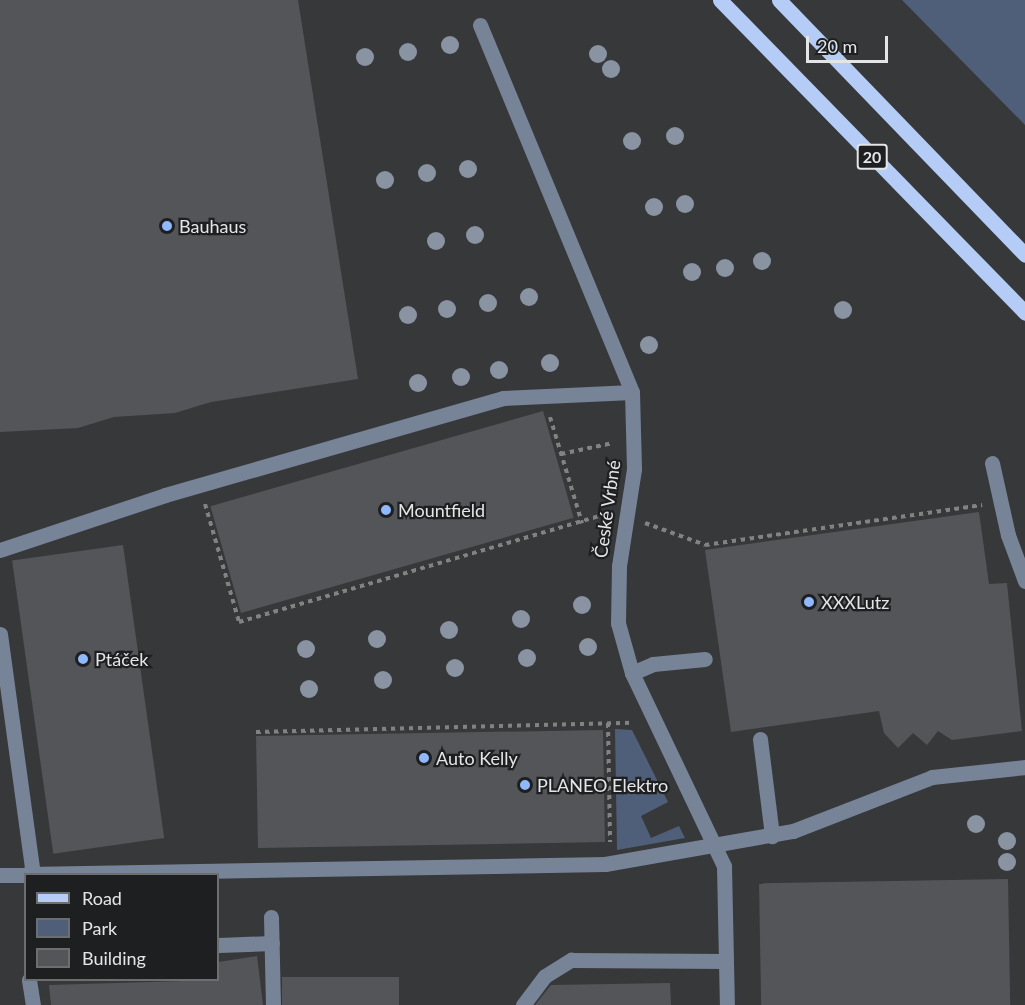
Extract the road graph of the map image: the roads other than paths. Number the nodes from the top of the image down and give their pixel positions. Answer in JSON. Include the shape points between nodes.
{"nodes":[{"id":1,"x":720,"y":0,"type":"edge"},
{"id":2,"x":779,"y":0,"type":"edge"},
{"id":3,"x":480,"y":25,"type":"dead end"},
{"id":4,"x":1025,"y":255,"type":"edge"},
{"id":5,"x":1025,"y":313,"type":"edge"},
{"id":6,"x":632,"y":392,"type":"junction"},
{"id":7,"x":992,"y":463,"type":"dead end"},
{"id":8,"x":0,"y":550,"type":"edge"},
{"id":9,"x":1025,"y":581,"type":"edge"},
{"id":10,"x":0,"y":634,"type":"edge"},
{"id":11,"x":705,"y":659,"type":"dead end"},
{"id":12,"x":632,"y":673,"type":"junction"},
{"id":13,"x":760,"y":739,"type":"dead end"},
{"id":14,"x":1025,"y":767,"type":"edge"},
{"id":15,"x":772,"y":836,"type":"junction"},
{"id":16,"x":717,"y":845,"type":"junction"},
{"id":17,"x":33,"y":873,"type":"edge"},
{"id":18,"x":86,"y":873,"type":"edge"},
{"id":19,"x":24,"y":874,"type":"edge"},
{"id":20,"x":0,"y":875,"type":"edge"},
{"id":21,"x":271,"y":917,"type":"dead end"},
{"id":22,"x":272,"y":943,"type":"junction"},
{"id":23,"x":219,"y":945,"type":"edge"},
{"id":24,"x":726,"y":961,"type":"junction"},
{"id":25,"x":29,"y":981,"type":"edge"},
{"id":26,"x":33,"y":1005,"type":"edge"},
{"id":27,"x":273,"y":1005,"type":"edge"},
{"id":28,"x":523,"y":1005,"type":"edge"},
{"id":29,"x":727,"y":1005,"type":"edge"}],
"edges":[{"from":1,"to":5,"type":"main road","number":"20"},
{"from":2,"to":4,"type":"main road","number":"20"},
{"from":3,"to":6,"type":"street","name":"České Vrbné"},
{"from":6,"to":8,"type":"street","via":[[503,399],[199,485]]},
{"from":6,"to":12,"type":"street","name":"České Vrbné","via":[[634,470],[616,605]]},
{"from":7,"to":9,"type":"street"},
{"from":10,"to":17,"type":"street"},
{"from":11,"to":12,"type":"street","via":[[653,664]]},
{"from":12,"to":16,"type":"street","name":"České Vrbné"},
{"from":13,"to":15,"type":"street"},
{"from":14,"to":15,"type":"street","via":[[932,777],[858,809]]},
{"from":15,"to":16,"type":"street"},
{"from":16,"to":18,"type":"street","via":[[612,863]]},
{"from":16,"to":24,"type":"street","name":"České Vrbné","via":[[724,866]]},
{"from":19,"to":20,"type":"street"},
{"from":21,"to":22,"type":"street"},
{"from":22,"to":23,"type":"street"},
{"from":22,"to":27,"type":"street"},
{"from":24,"to":28,"type":"street","via":[[571,960],[545,976]]},
{"from":24,"to":29,"type":"street","name":"České Vrbné"},
{"from":25,"to":26,"type":"street"}]}
